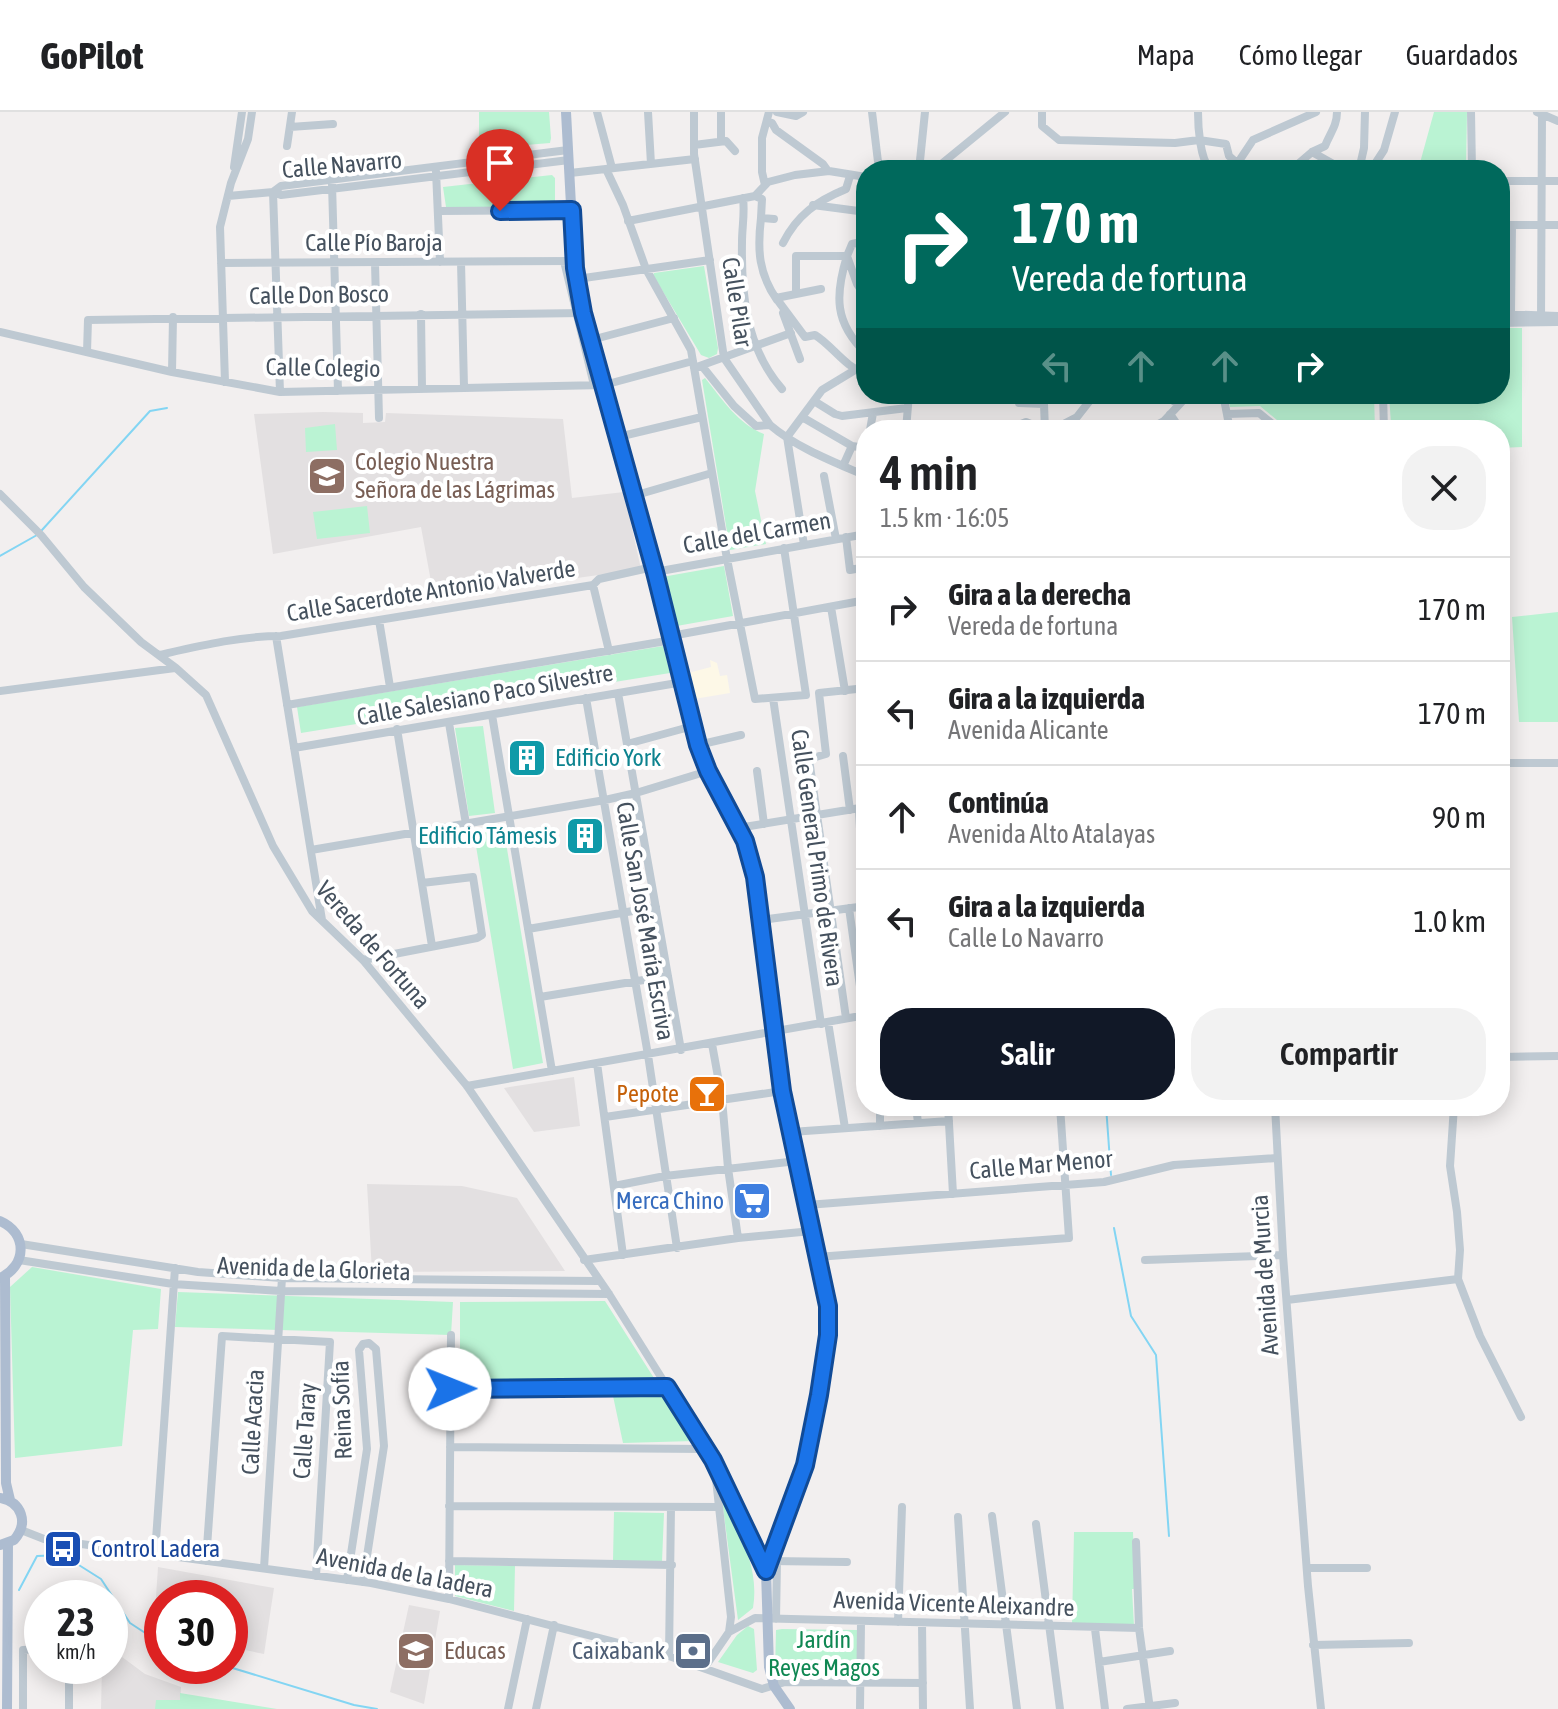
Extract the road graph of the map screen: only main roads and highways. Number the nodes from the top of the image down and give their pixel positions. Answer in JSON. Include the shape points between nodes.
{"nodes":[{"id":1,"x":566,"y":112,"type":"edge"},
{"id":2,"x":1,"y":1219,"type":"edge"},
{"id":3,"x":2,"y":1277,"type":"edge"},
{"id":4,"x":5,"y":1499,"type":"edge"},
{"id":5,"x":4,"y":1544,"type":"edge"},
{"id":6,"x":7,"y":1709,"type":"edge"},
{"id":7,"x":790,"y":1709,"type":"edge"}],
"edges":[{"from":1,"to":7,"type":"main road","via":[[572,210],[569,261],[577,279],[579,313],[618,437],[698,745],[745,841],[755,877],[782,1091],[828,1306],[828,1335],[805,1465],[771,1564],[769,1667],[774,1686]]},
{"from":2,"to":3,"type":"main road","via":[[21,1244],[19,1260]]},
{"from":3,"to":4,"type":"main road"},
{"from":4,"to":5,"type":"main road","via":[[19,1510],[21,1530]]},
{"from":5,"to":6,"type":"main road"}]}
